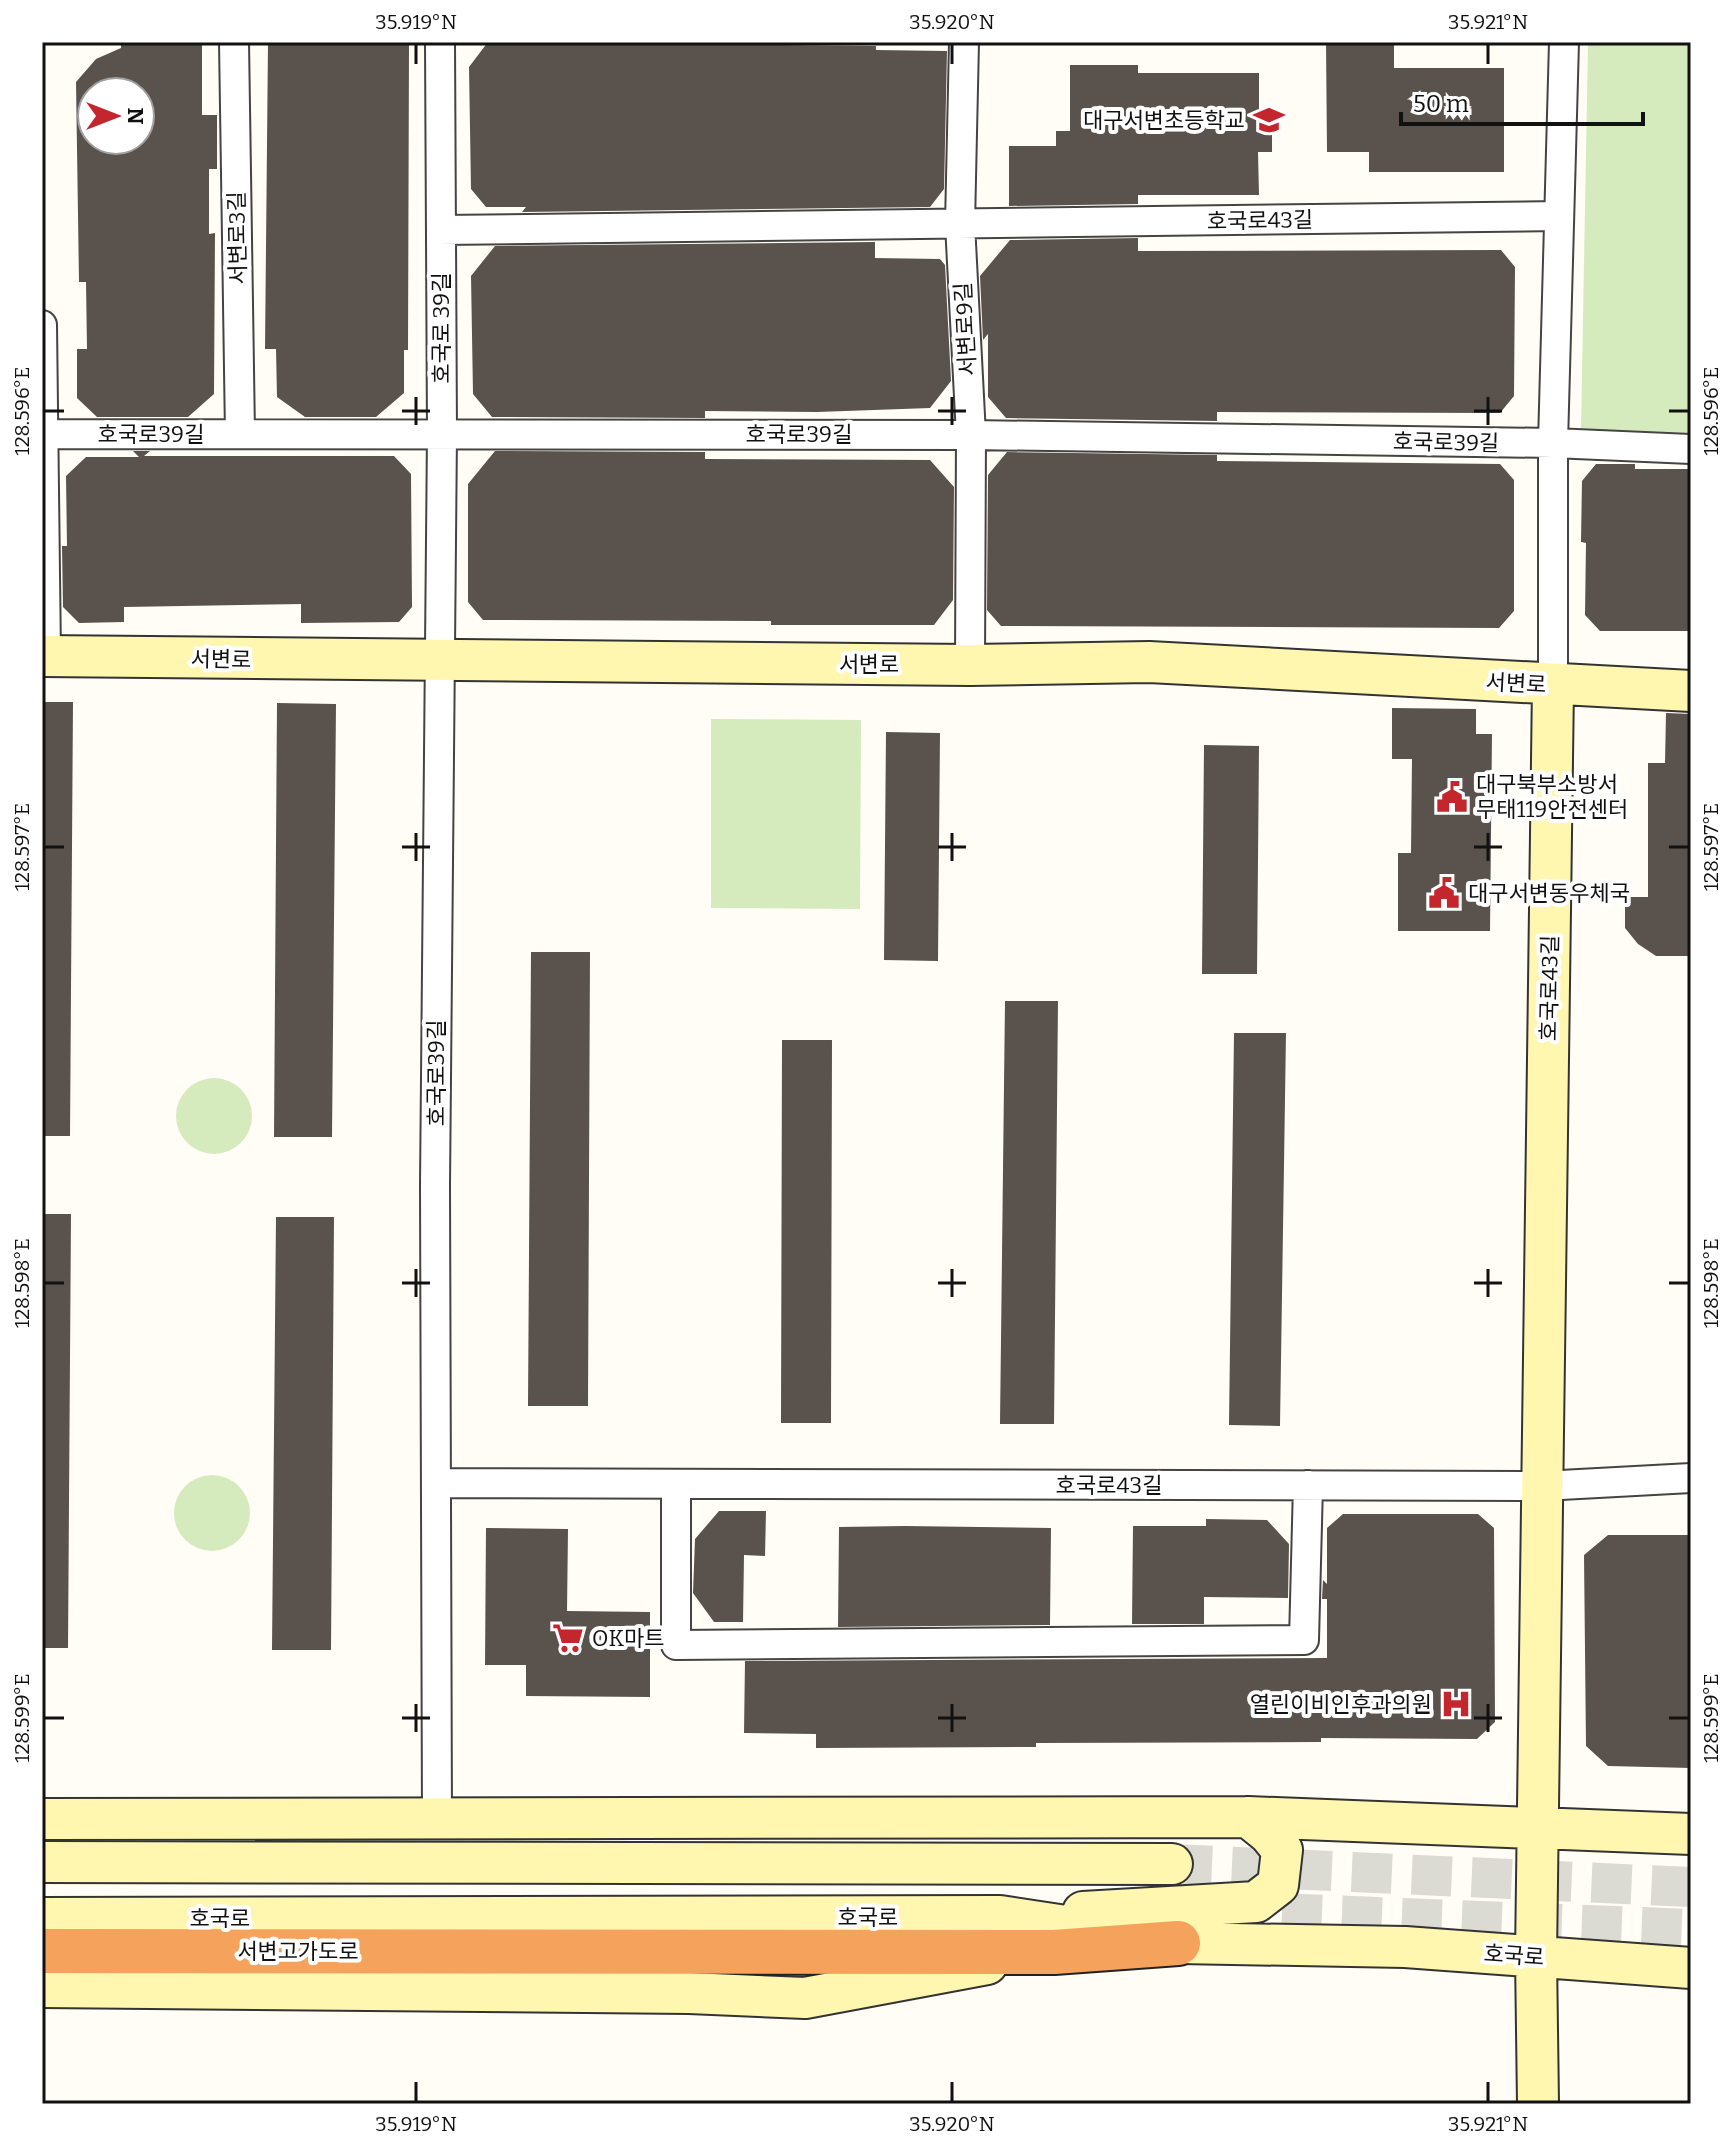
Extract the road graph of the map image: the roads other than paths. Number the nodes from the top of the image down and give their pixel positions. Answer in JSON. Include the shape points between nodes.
{"nodes":[{"id":1,"x":234,"y":42,"type":"edge"},
{"id":2,"x":440,"y":42,"type":"edge"},
{"id":3,"x":964,"y":42,"type":"edge"},
{"id":4,"x":1564,"y":42,"type":"edge"},
{"id":5,"x":1559,"y":216,"type":"junction"},
{"id":6,"x":960,"y":224,"type":"junction"},
{"id":7,"x":441,"y":230,"type":"junction"},
{"id":8,"x":42,"y":325,"type":"edge"},
{"id":9,"x":442,"y":433,"type":"junction"},
{"id":10,"x":43,"y":434,"type":"edge"},
{"id":11,"x":240,"y":434,"type":"junction"},
{"id":12,"x":971,"y":435,"type":"junction"},
{"id":13,"x":1553,"y":443,"type":"junction"},
{"id":14,"x":1691,"y":449,"type":"edge"},
{"id":15,"x":44,"y":656,"type":"edge"},
{"id":16,"x":439,"y":662,"type":"junction"},
{"id":17,"x":970,"y":665,"type":"junction"},
{"id":18,"x":1553,"y":685,"type":"junction"},
{"id":19,"x":1691,"y":691,"type":"edge"},
{"id":20,"x":1691,"y":1478,"type":"edge"},
{"id":21,"x":438,"y":1483,"type":"junction"},
{"id":22,"x":676,"y":1484,"type":"junction"},
{"id":23,"x":1308,"y":1485,"type":"junction"},
{"id":24,"x":1542,"y":1486,"type":"junction"},
{"id":25,"x":1248,"y":1817,"type":"junction"},
{"id":26,"x":42,"y":1819,"type":"edge"},
{"id":27,"x":437,"y":1819,"type":"junction"},
{"id":28,"x":1538,"y":1830,"type":"junction"},
{"id":29,"x":1691,"y":1834,"type":"edge"},
{"id":30,"x":42,"y":1862,"type":"edge"},
{"id":31,"x":1172,"y":1864,"type":"tunnel mouth"},
{"id":32,"x":1000,"y":1916,"type":"junction"},
{"id":33,"x":42,"y":1918,"type":"edge"},
{"id":34,"x":1178,"y":1943,"type":"junction"},
{"id":35,"x":42,"y":1951,"type":"edge"},
{"id":36,"x":1054,"y":1952,"type":"junction"},
{"id":37,"x":1536,"y":1956,"type":"junction"},
{"id":38,"x":1691,"y":1968,"type":"edge"},
{"id":39,"x":52,"y":1982,"type":"edge"},
{"id":40,"x":1538,"y":2104,"type":"edge"}],
"edges":[{"from":1,"to":11,"type":"street","name":"서변로3길"},
{"from":2,"to":7,"type":"street","name":"호국로 39길"},
{"from":3,"to":6,"type":"street","name":"서변로9길"},
{"from":4,"to":5,"type":"street","name":"호국로43길"},
{"from":5,"to":6,"type":"street","name":"호국로43길"},
{"from":5,"to":13,"type":"street","name":"호국로43길"},
{"from":6,"to":7,"type":"street"},
{"from":6,"to":12,"type":"street","name":"서변로9길"},
{"from":7,"to":9,"type":"street","name":"호국로 39길"},
{"from":8,"to":10,"type":"street","name":"서변로"},
{"from":9,"to":11,"type":"street","name":"호국로39길"},
{"from":9,"to":12,"type":"street","name":"호국로39길"},
{"from":9,"to":16,"type":"street","name":"호국로 39길"},
{"from":10,"to":11,"type":"street","name":"호국로39길"},
{"from":10,"to":15,"type":"street","name":"서변로"},
{"from":12,"to":13,"type":"street","name":"호국로39길"},
{"from":12,"to":17,"type":"street","name":"서변로9길"},
{"from":13,"to":14,"type":"street"},
{"from":13,"to":18,"type":"street","name":"호국로43길"},
{"from":15,"to":16,"type":"main road","name":"서변로"},
{"from":16,"to":17,"type":"main road","name":"서변로"},
{"from":16,"to":21,"type":"street","name":"호국로39길"},
{"from":17,"to":18,"type":"main road","name":"서변로","via":[[1149,662]]},
{"from":18,"to":19,"type":"main road","name":"서변로"},
{"from":18,"to":24,"type":"main road","name":"호국로43길"},
{"from":20,"to":24,"type":"street","name":"호국로43길"},
{"from":21,"to":22,"type":"street"},
{"from":21,"to":27,"type":"street","name":"호국로39길"},
{"from":22,"to":23,"type":"street","name":"호국로43길"},
{"from":22,"to":23,"type":"street","via":[[676,1645],[1304,1640]]},
{"from":23,"to":24,"type":"street","name":"호국로43길"},
{"from":24,"to":28,"type":"main road","name":"호국로43길"},
{"from":25,"to":27,"type":"main road"},
{"from":25,"to":28,"type":"main road"},
{"from":25,"to":32,"type":"main road","via":[[1282,1850],[1278,1885],[1256,1902]]},
{"from":26,"to":27,"type":"main road"},
{"from":28,"to":29,"type":"main road"},
{"from":28,"to":37,"type":"main road","name":"호국로43길"},
{"from":30,"to":31,"type":"main road"},
{"from":32,"to":33,"type":"main road","name":"호국로"},
{"from":32,"to":34,"type":"main road","name":"호국로"},
{"from":34,"to":36,"type":"highway","name":"서변고가도로"},
{"from":34,"to":37,"type":"main road","name":"호국로","via":[[1405,1947]]},
{"from":35,"to":36,"type":"highway","name":"서변고가도로"},
{"from":36,"to":39,"type":"main road","via":[[805,1998]]},
{"from":37,"to":38,"type":"main road","name":"호국로"},
{"from":37,"to":40,"type":"main road","name":"호국로43길"}]}
